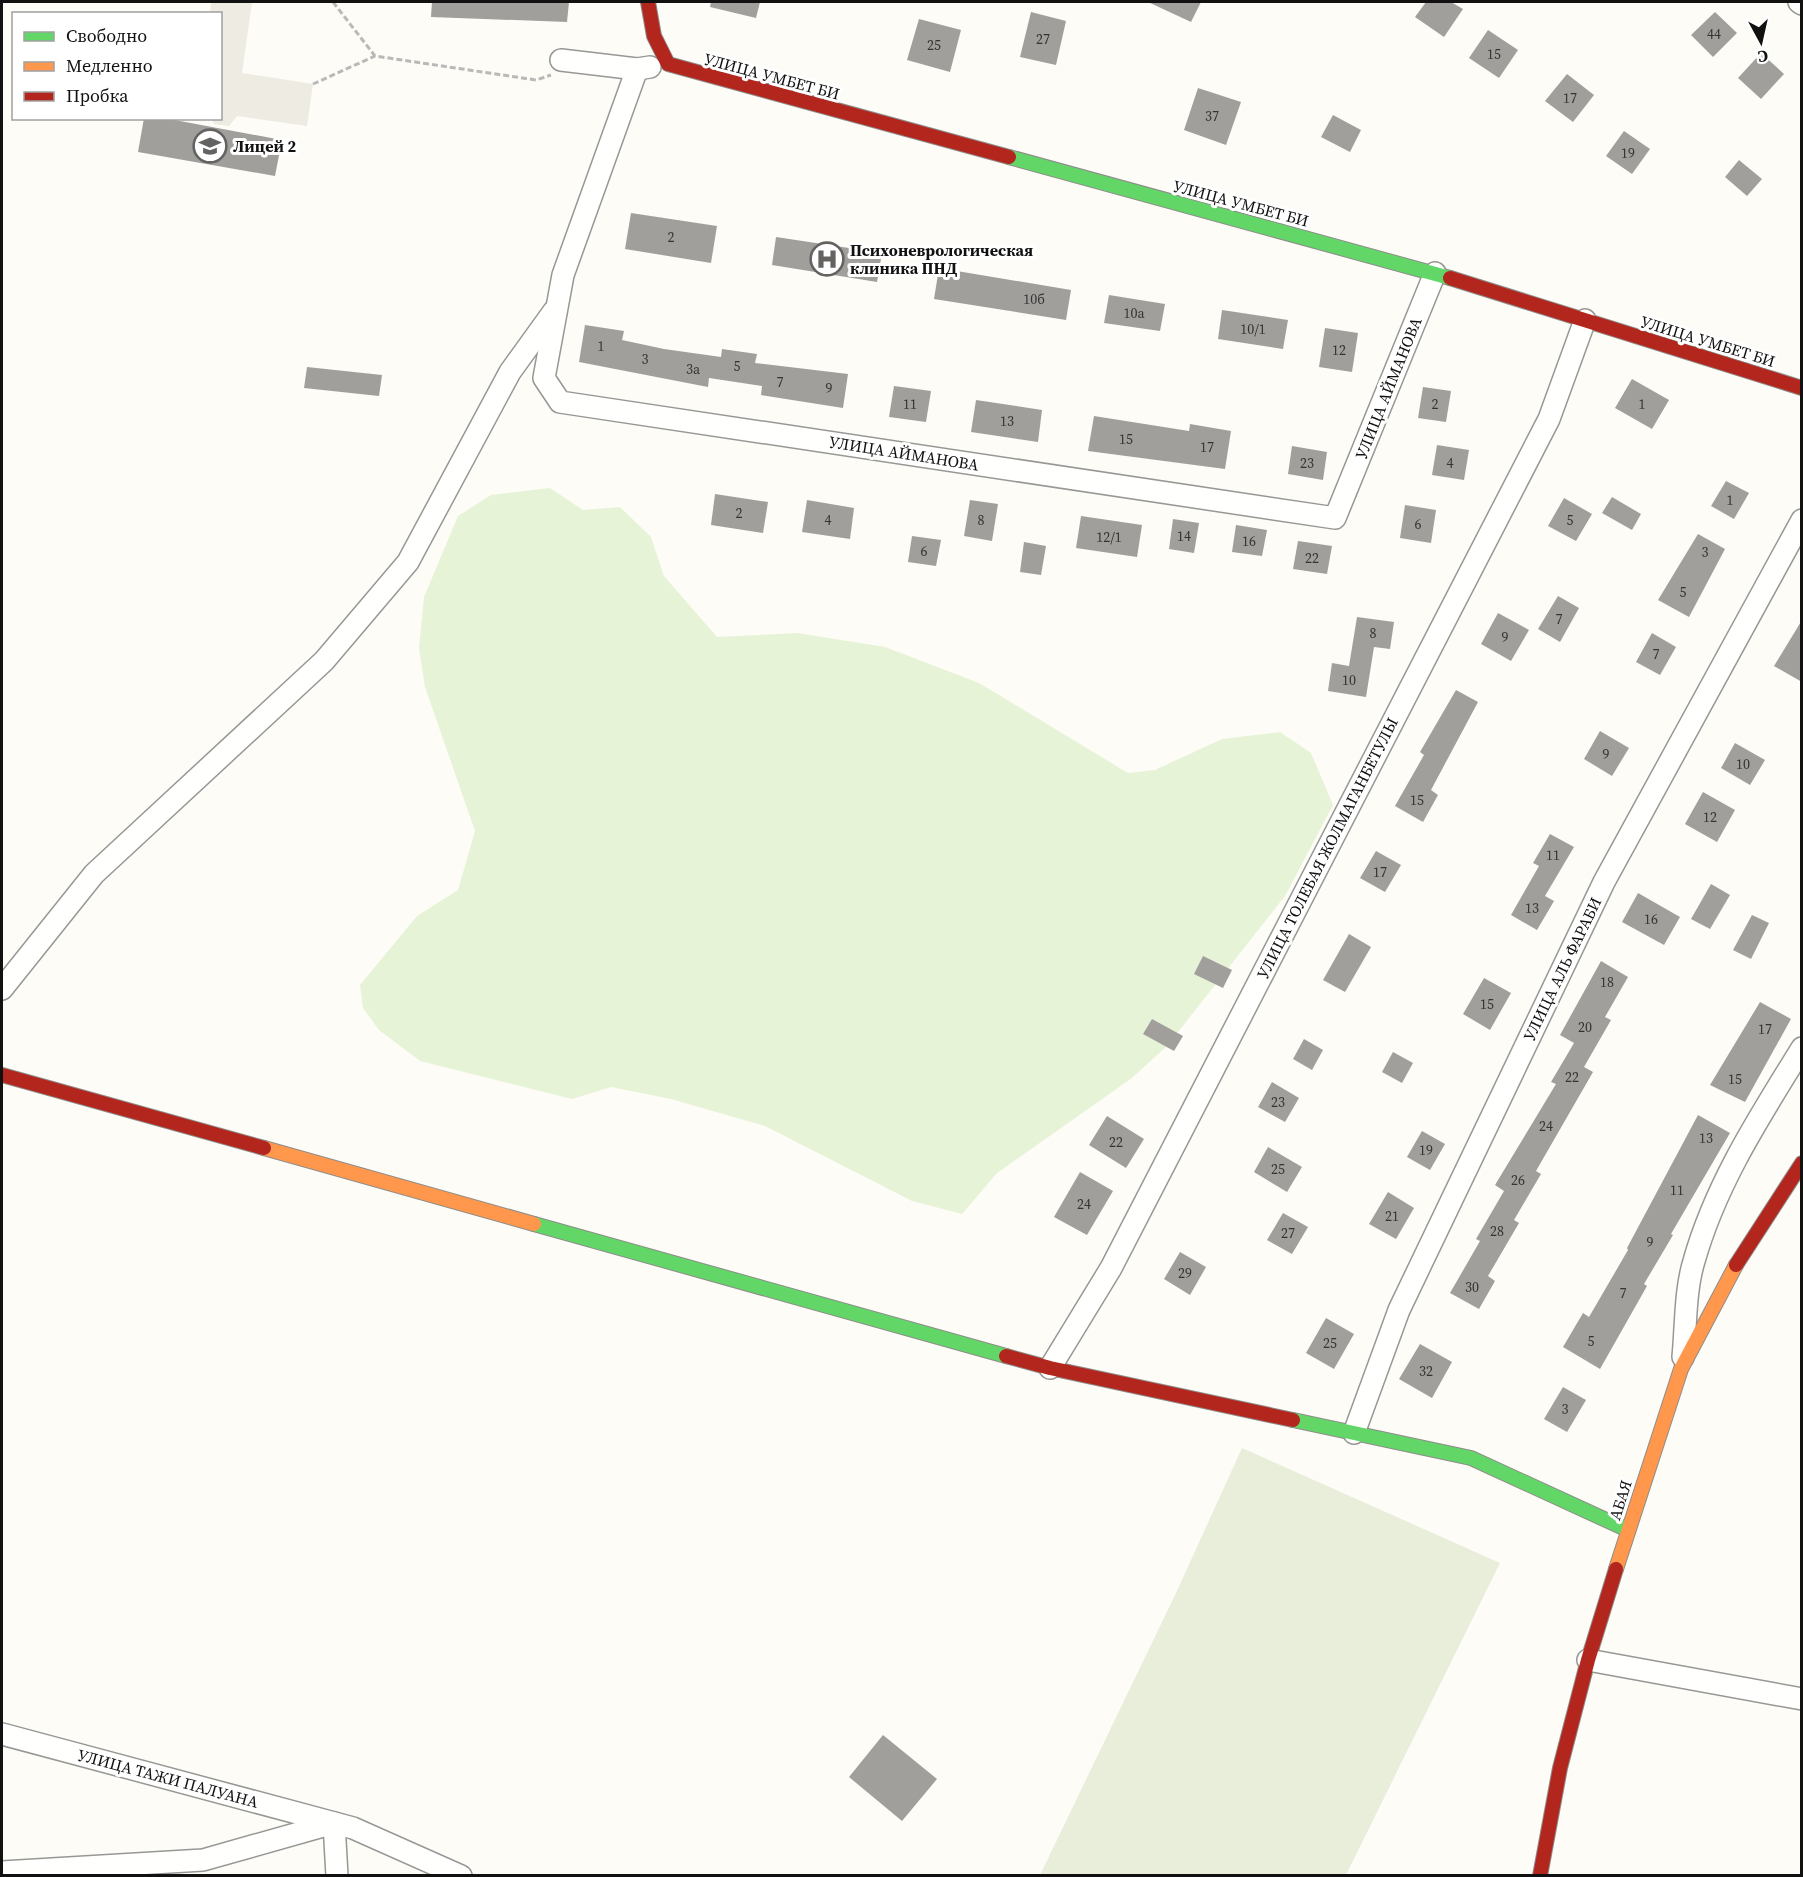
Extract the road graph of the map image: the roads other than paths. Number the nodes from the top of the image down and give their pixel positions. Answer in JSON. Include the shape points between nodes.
{"nodes":[{"id":1,"x":648,"y":2,"type":"edge"},
{"id":2,"x":668,"y":64,"type":"junction"},
{"id":3,"x":560,"y":66,"type":"road end"},
{"id":4,"x":637,"y":69,"type":"junction"},
{"id":5,"x":1435,"y":273,"type":"junction"},
{"id":6,"x":557,"y":306,"type":"junction"},
{"id":7,"x":1585,"y":320,"type":"junction"},
{"id":8,"x":1802,"y":388,"type":"edge"},
{"id":9,"x":1802,"y":520,"type":"edge"},
{"id":10,"x":2,"y":989,"type":"edge"},
{"id":11,"x":1802,"y":1048,"type":"edge"},
{"id":12,"x":2,"y":1075,"type":"edge"},
{"id":13,"x":1802,"y":1163,"type":"edge"},
{"id":14,"x":1050,"y":1368,"type":"junction"},
{"id":15,"x":1682,"y":1369,"type":"junction"},
{"id":16,"x":1354,"y":1433,"type":"junction"},
{"id":17,"x":1628,"y":1530,"type":"junction"},
{"id":18,"x":1588,"y":1659,"type":"junction"},
{"id":19,"x":1802,"y":1699,"type":"edge"},
{"id":20,"x":2,"y":1734,"type":"edge"},
{"id":21,"x":334,"y":1823,"type":"junction"},
{"id":22,"x":2,"y":1872,"type":"edge"},
{"id":23,"x":337,"y":1875,"type":"edge"},
{"id":24,"x":461,"y":1875,"type":"edge"},
{"id":25,"x":1540,"y":1875,"type":"edge"}],
"edges":[{"from":1,"to":2,"type":"street","via":[[654,36]]},
{"from":2,"to":4,"type":"street"},
{"from":2,"to":5,"type":"street","name":"УЛИЦА УМБЕТ БИ"},
{"from":3,"to":4,"type":"street"},
{"from":4,"to":6,"type":"street","name":"УЛИЦА АЙМАНОВА","via":[[563,275]]},
{"from":5,"to":6,"type":"street","name":"УЛИЦА АЙМАНОВА","via":[[1335,518],[560,402],[544,378]]},
{"from":5,"to":7,"type":"street","name":"УЛИЦА УМБЕТ БИ"},
{"from":6,"to":10,"type":"street","via":[[510,372],[408,562],[324,661],[94,874]]},
{"from":7,"to":8,"type":"street","name":"УЛИЦА УМБЕТ БИ"},
{"from":7,"to":14,"type":"street","name":"УЛИЦА ТОЛЕБАЯ ЖОЛМАГАНБЕТУЛЫ","via":[[1549,419],[1111,1268]]},
{"from":9,"to":16,"type":"street","name":"УЛИЦА АЛЬ ФАРАБИ","via":[[1604,882],[1399,1310]]},
{"from":11,"to":15,"type":"street","via":[[1719,1191],[1693,1263]]},
{"from":12,"to":14,"type":"street"},
{"from":13,"to":15,"type":"street","name":"АБАЯ","via":[[1741,1256]]},
{"from":14,"to":16,"type":"street"},
{"from":15,"to":17,"type":"street","name":"АБАЯ"},
{"from":16,"to":17,"type":"street","via":[[1471,1458]]},
{"from":17,"to":18,"type":"street","name":"АБАЯ"},
{"from":18,"to":19,"type":"street"},
{"from":18,"to":25,"type":"street","name":"АБАЯ","via":[[1560,1768]]},
{"from":20,"to":21,"type":"street","name":"УЛИЦА ТАЖИ ПАЛУАНА"},
{"from":21,"to":22,"type":"street","via":[[203,1860]]},
{"from":21,"to":23,"type":"street"},
{"from":21,"to":24,"type":"street","name":"УЛИЦА ТАЖИ ПАЛУАНА"}]}
